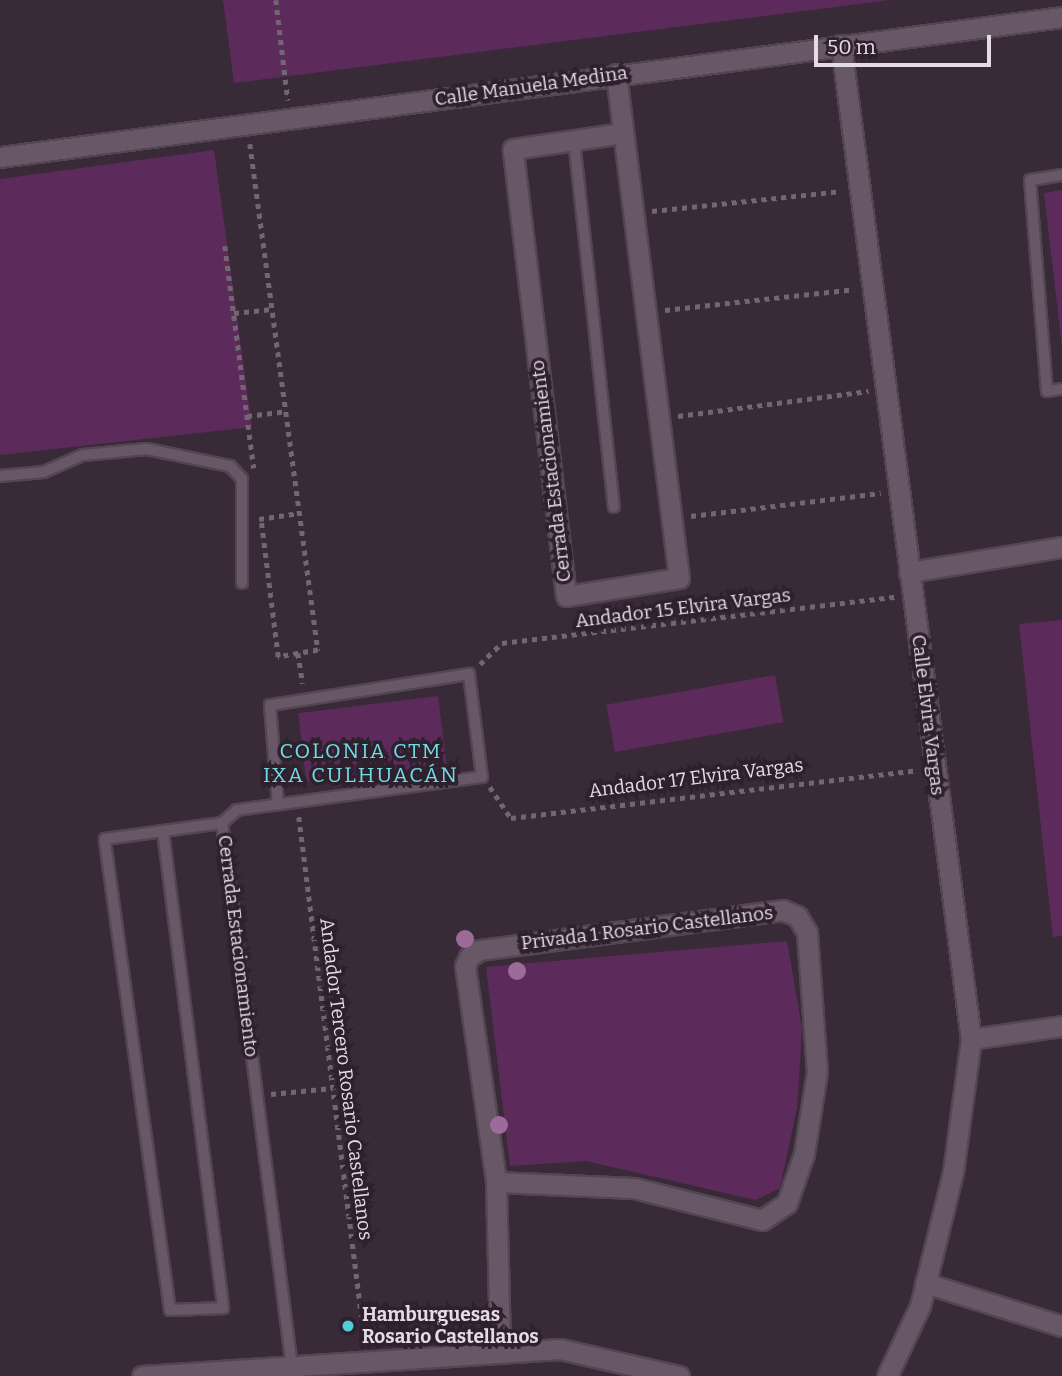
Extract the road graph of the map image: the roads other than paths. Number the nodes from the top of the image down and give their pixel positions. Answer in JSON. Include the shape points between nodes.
{"nodes":[{"id":1,"x":1062,"y":17,"type":"edge"},
{"id":2,"x":841,"y":45,"type":"junction"},
{"id":3,"x":616,"y":74,"type":"junction"},
{"id":4,"x":623,"y":133,"type":"junction"},
{"id":5,"x":574,"y":140,"type":"junction"},
{"id":6,"x":0,"y":157,"type":"edge"},
{"id":7,"x":1062,"y":174,"type":"edge"},
{"id":8,"x":1062,"y":389,"type":"edge"},
{"id":9,"x":0,"y":476,"type":"edge"},
{"id":10,"x":614,"y":507,"type":"dead end"},
{"id":11,"x":1062,"y":547,"type":"edge"},
{"id":12,"x":909,"y":572,"type":"junction"},
{"id":13,"x":242,"y":583,"type":"dead end"},
{"id":14,"x":278,"y":804,"type":"junction"},
{"id":15,"x":222,"y":823,"type":"junction"},
{"id":16,"x":163,"y":831,"type":"junction"},
{"id":17,"x":1062,"y":1026,"type":"edge"},
{"id":18,"x":971,"y":1039,"type":"junction"},
{"id":19,"x":496,"y":1182,"type":"junction"},
{"id":20,"x":925,"y":1283,"type":"junction"},
{"id":21,"x":1062,"y":1326,"type":"edge"},
{"id":22,"x":500,"y":1352,"type":"junction"},
{"id":23,"x":292,"y":1367,"type":"junction"},
{"id":24,"x":317,"y":1370,"type":"edge"},
{"id":25,"x":145,"y":1376,"type":"edge"},
{"id":26,"x":679,"y":1376,"type":"edge"},
{"id":27,"x":887,"y":1376,"type":"edge"}],
"edges":[{"from":1,"to":2,"type":"street","name":"Calle Manuela Medina"},
{"from":2,"to":3,"type":"street","name":"Calle Manuela Medina"},
{"from":2,"to":12,"type":"street","name":"Calle Elvira Vargas"},
{"from":3,"to":4,"type":"street","name":"Cerrada Estacionamiento"},
{"from":3,"to":6,"type":"street","name":"Calle Manuela Medina"},
{"from":4,"to":5,"type":"street","name":"Cerrada Estacionamiento"},
{"from":4,"to":5,"type":"street","name":"Cerrada Estacionamiento","via":[[679,578],[566,596],[513,149]]},
{"from":5,"to":10,"type":"lane"},
{"from":7,"to":8,"type":"lane","via":[[1030,180],[1047,391]]},
{"from":9,"to":13,"type":"lane","via":[[32,475],[83,455],[118,450],[174,452],[236,468]]},
{"from":11,"to":12,"type":"street"},
{"from":12,"to":18,"type":"street","name":"Calle Elvira Vargas"},
{"from":14,"to":14,"type":"lane","via":[[270,705],[469,674],[482,777]]},
{"from":14,"to":15,"type":"lane","via":[[237,810]]},
{"from":15,"to":16,"type":"lane","name":"Cerrada Estacionamiento"},
{"from":15,"to":23,"type":"lane","name":"Cerrada Estacionamiento"},
{"from":16,"to":16,"type":"lane","name":"Cerrada Estacionamiento","via":[[105,839],[170,1310],[223,1308]]},
{"from":17,"to":18,"type":"street"},
{"from":18,"to":20,"type":"street","name":"Calle Elvira Vargas","via":[[953,1172]]},
{"from":19,"to":19,"type":"street","name":"Privada 1 Rosario Castellanos","via":[[634,1188],[762,1220],[787,1203],[804,1154],[817,1072],[807,932],[797,916],[769,912],[479,950],[469,957],[465,966]]},
{"from":19,"to":22,"type":"street","name":"Privada 1 Rosario Castellanos"},
{"from":20,"to":21,"type":"street"},
{"from":20,"to":27,"type":"street","name":"Calle Elvira Vargas"},
{"from":22,"to":24,"type":"street","via":[[367,1360]]},
{"from":22,"to":26,"type":"street","via":[[560,1349]]},
{"from":23,"to":24,"type":"street"},
{"from":23,"to":25,"type":"street"}]}
